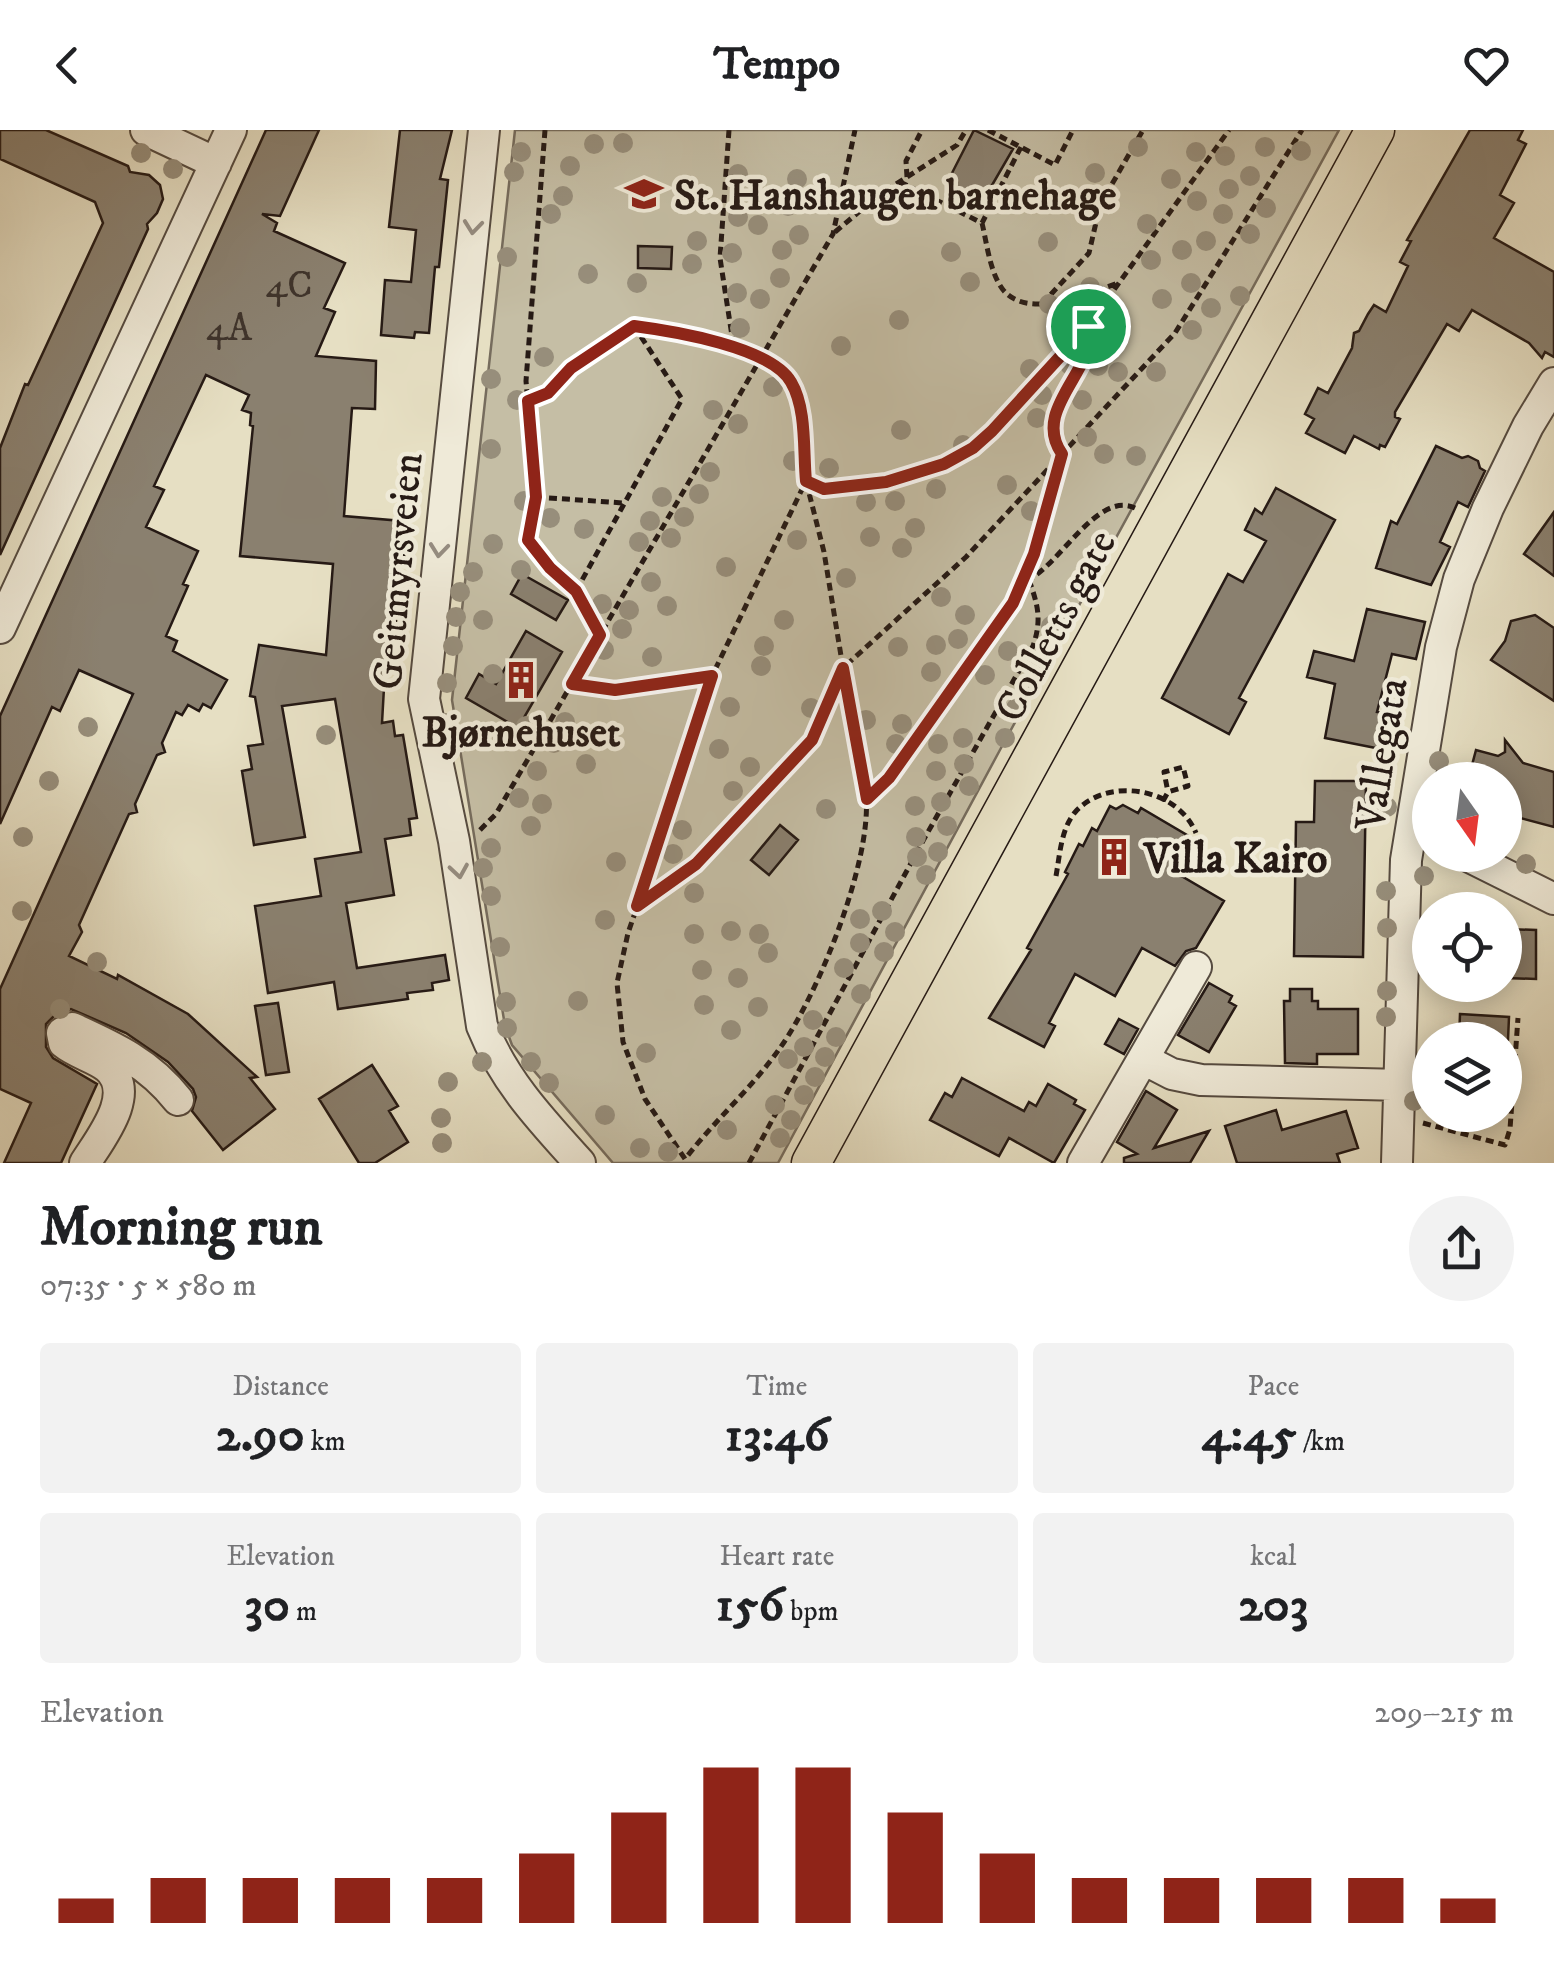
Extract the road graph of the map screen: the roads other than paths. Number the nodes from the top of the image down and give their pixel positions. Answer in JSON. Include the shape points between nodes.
{"nodes":[{"id":1,"x":146,"y":130,"type":"edge"},
{"id":2,"x":231,"y":130,"type":"edge"},
{"id":3,"x":484,"y":130,"type":"edge"},
{"id":4,"x":1374,"y":130,"type":"edge"},
{"id":5,"x":216,"y":162,"type":"junction"},
{"id":6,"x":1554,"y":382,"type":"edge"},
{"id":7,"x":0,"y":627,"type":"edge"},
{"id":8,"x":1428,"y":762,"type":"edge"},
{"id":9,"x":1417,"y":872,"type":"edge"},
{"id":10,"x":1499,"y":872,"type":"edge"},
{"id":11,"x":1554,"y":900,"type":"edge"},
{"id":12,"x":1196,"y":968,"type":"dead end"},
{"id":13,"x":1145,"y":1060,"type":"junction"},
{"id":14,"x":1402,"y":1085,"type":"junction"},
{"id":15,"x":178,"y":1100,"type":"dead end"},
{"id":16,"x":85,"y":1163,"type":"edge"},
{"id":17,"x":580,"y":1163,"type":"edge"},
{"id":18,"x":811,"y":1163,"type":"edge"},
{"id":19,"x":1083,"y":1163,"type":"edge"},
{"id":20,"x":1397,"y":1163,"type":"edge"}],
"edges":[{"from":1,"to":5,"type":"street"},
{"from":2,"to":5,"type":"street"},
{"from":3,"to":17,"type":"street","name":"Geitmyrsveien","one_way":true,"via":[[426,672],[428,722],[482,1026],[522,1098]]},
{"from":4,"to":18,"type":"main road","name":"Colletts gate"},
{"from":5,"to":7,"type":"street"},
{"from":6,"to":8,"type":"street","name":"Vallegata","via":[[1488,508],[1460,580],[1441,647]]},
{"from":9,"to":14,"type":"street","name":"Vallegata"},
{"from":10,"to":11,"type":"street"},
{"from":12,"to":13,"type":"street"},
{"from":13,"to":14,"type":"street","via":[[1201,1080]]},
{"from":13,"to":19,"type":"street"},
{"from":14,"to":20,"type":"street","name":"Vallegata"},
{"from":15,"to":16,"type":"street","via":[[133,1058],[66,1029],[64,1043],[108,1068],[116,1080],[115,1112]]}]}
